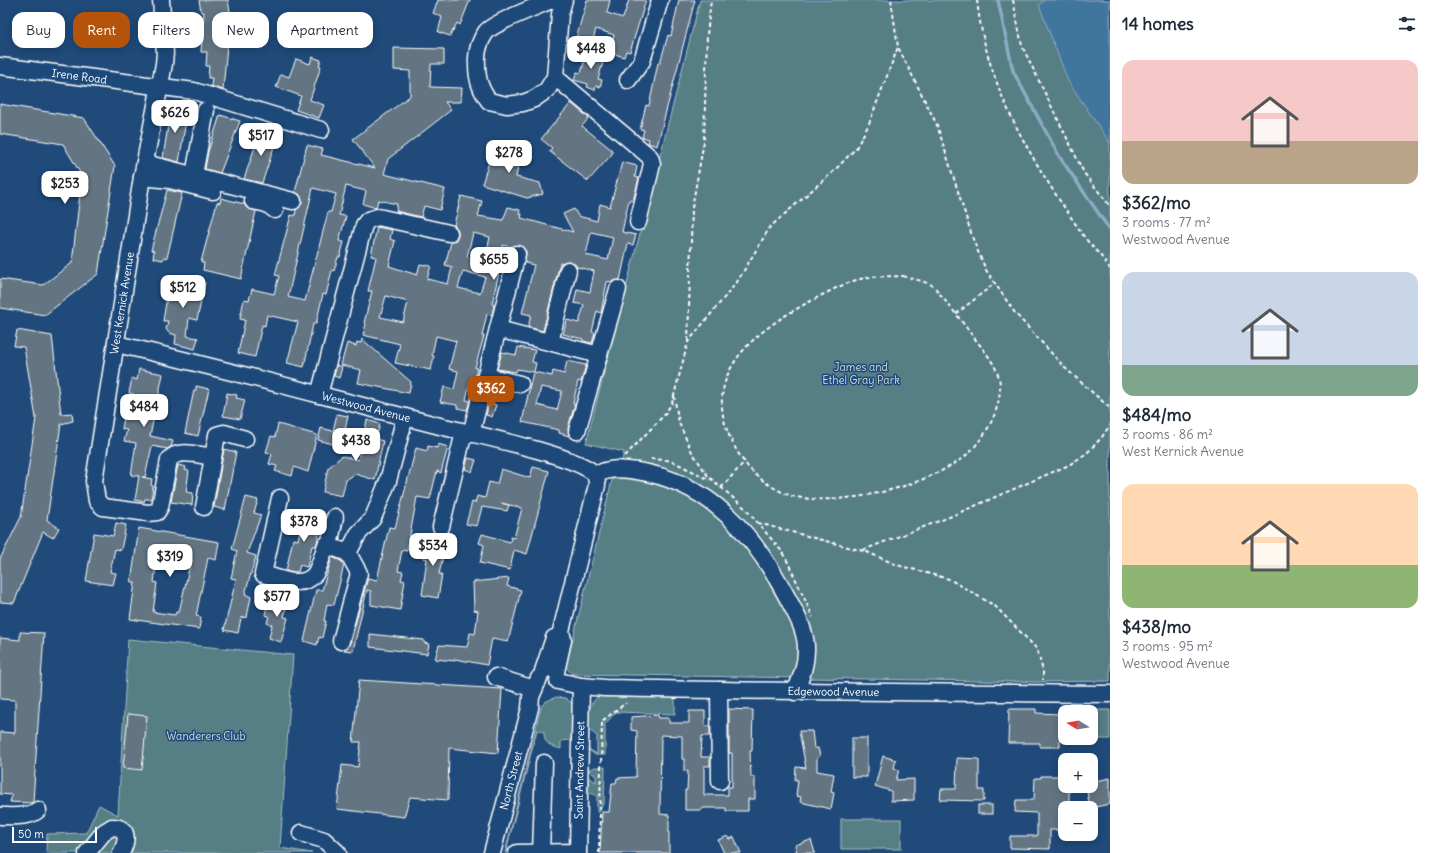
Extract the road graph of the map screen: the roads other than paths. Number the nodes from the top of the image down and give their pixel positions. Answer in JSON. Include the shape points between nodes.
{"nodes":[{"id":1,"x":161,"y":0,"type":"edge"},
{"id":2,"x":552,"y":0,"type":"edge"},
{"id":3,"x":564,"y":0,"type":"edge"},
{"id":4,"x":660,"y":0,"type":"edge"},
{"id":5,"x":0,"y":66,"type":"edge"},
{"id":6,"x":555,"y":77,"type":"junction"},
{"id":7,"x":628,"y":80,"type":"dead end"},
{"id":8,"x":159,"y":86,"type":"junction"},
{"id":9,"x":206,"y":110,"type":"dead end"},
{"id":10,"x":321,"y":130,"type":"dead end"},
{"id":11,"x":144,"y":170,"type":"junction"},
{"id":12,"x":173,"y":175,"type":"junction"},
{"id":13,"x":194,"y":175,"type":"junction"},
{"id":14,"x":293,"y":201,"type":"dead end"},
{"id":15,"x":275,"y":210,"type":"dead end"},
{"id":16,"x":638,"y":222,"type":"dead end"},
{"id":17,"x":449,"y":233,"type":"dead end"},
{"id":18,"x":517,"y":254,"type":"dead end"},
{"id":19,"x":568,"y":270,"type":"dead end"},
{"id":20,"x":618,"y":289,"type":"dead end"},
{"id":21,"x":498,"y":329,"type":"junction"},
{"id":22,"x":550,"y":342,"type":"junction"},
{"id":23,"x":116,"y":344,"type":"junction"},
{"id":24,"x":599,"y":355,"type":"junction"},
{"id":25,"x":486,"y":376,"type":"junction"},
{"id":26,"x":520,"y":384,"type":"dead end"},
{"id":27,"x":319,"y":395,"type":"junction"},
{"id":28,"x":405,"y":417,"type":"junction"},
{"id":29,"x":577,"y":431,"type":"dead end"},
{"id":30,"x":468,"y":433,"type":"junction"},
{"id":31,"x":245,"y":439,"type":"dead end"},
{"id":32,"x":212,"y":457,"type":"junction"},
{"id":33,"x":596,"y":475,"type":"junction"},
{"id":34,"x":280,"y":498,"type":"dead end"},
{"id":35,"x":204,"y":507,"type":"dead end"},
{"id":36,"x":335,"y":517,"type":"dead end"},
{"id":37,"x":441,"y":527,"type":"dead end"},
{"id":38,"x":329,"y":546,"type":"junction"},
{"id":39,"x":348,"y":553,"type":"junction"},
{"id":40,"x":341,"y":641,"type":"dead end"},
{"id":41,"x":496,"y":677,"type":"dead end"},
{"id":42,"x":546,"y":680,"type":"junction"},
{"id":43,"x":581,"y":686,"type":"junction"},
{"id":44,"x":719,"y":690,"type":"junction"},
{"id":45,"x":795,"y":692,"type":"junction"},
{"id":46,"x":1110,"y":694,"type":"edge"},
{"id":47,"x":544,"y":763,"type":"dead end"},
{"id":48,"x":720,"y":781,"type":"dead end"},
{"id":49,"x":38,"y":810,"type":"dead end"},
{"id":50,"x":0,"y":816,"type":"edge"},
{"id":51,"x":301,"y":833,"type":"dead end"},
{"id":52,"x":578,"y":852,"type":"edge"},
{"id":53,"x":87,"y":853,"type":"edge"},
{"id":54,"x":121,"y":853,"type":"edge"},
{"id":55,"x":338,"y":853,"type":"edge"},
{"id":56,"x":492,"y":853,"type":"edge"},
{"id":57,"x":517,"y":853,"type":"edge"},
{"id":58,"x":541,"y":853,"type":"edge"}],
"edges":[{"from":1,"to":8,"type":"street","name":"West Kernick Avenue","via":[[165,53]]},
{"from":2,"to":6,"type":"street","via":[[487,31],[479,45],[477,74],[479,84],[489,101],[507,105],[534,99],[547,90]]},
{"from":3,"to":6,"type":"street","via":[[560,14]]},
{"from":4,"to":7,"type":"street","via":[[642,60]]},
{"from":5,"to":8,"type":"street","name":"Irene Road"},
{"from":6,"to":16,"type":"street","via":[[650,157],[652,164]]},
{"from":8,"to":10,"type":"street","name":"Irene Road","via":[[194,91]]},
{"from":8,"to":11,"type":"street","name":"West Kernick Avenue"},
{"from":9,"to":13,"type":"street"},
{"from":11,"to":12,"type":"street"},
{"from":11,"to":23,"type":"street","name":"West Kernick Avenue"},
{"from":12,"to":13,"type":"street"},
{"from":12,"to":15,"type":"street","via":[[266,204]]},
{"from":13,"to":14,"type":"street"},
{"from":17,"to":27,"type":"street","via":[[378,217],[368,220],[362,230]]},
{"from":18,"to":21,"type":"street"},
{"from":19,"to":22,"type":"street"},
{"from":20,"to":24,"type":"street"},
{"from":21,"to":22,"type":"street"},
{"from":21,"to":25,"type":"street"},
{"from":22,"to":24,"type":"street"},
{"from":23,"to":27,"type":"street","name":"Westwood Avenue"},
{"from":23,"to":32,"type":"street","name":"West Kernick Avenue","via":[[94,481],[98,501],[103,507],[156,512],[160,507],[169,460],[172,456],[178,453]]},
{"from":24,"to":29,"type":"street"},
{"from":25,"to":26,"type":"street"},
{"from":25,"to":30,"type":"street"},
{"from":27,"to":28,"type":"street","name":"Westwood Avenue"},
{"from":28,"to":30,"type":"street","name":"Westwood Avenue"},
{"from":28,"to":39,"type":"street","via":[[388,481],[373,518],[358,534]]},
{"from":30,"to":33,"type":"street","name":"Westwood Avenue","via":[[566,459],[588,468]]},
{"from":30,"to":37,"type":"street"},
{"from":31,"to":32,"type":"street","via":[[220,433],[215,439]]},
{"from":32,"to":35,"type":"street"},
{"from":33,"to":42,"type":"street","name":"North Street","via":[[596,491],[560,631],[563,640]]},
{"from":33,"to":45,"type":"street","via":[[604,470],[619,468],[660,475],[685,486],[732,518],[759,550],[803,630],[806,651],[804,671]]},
{"from":34,"to":38,"type":"street","via":[[263,574],[295,583],[304,582],[315,573],[326,545]]},
{"from":36,"to":38,"type":"street"},
{"from":38,"to":39,"type":"street"},
{"from":39,"to":40,"type":"street","via":[[359,573]]},
{"from":41,"to":42,"type":"street","name":"Edgewood Avenue"},
{"from":42,"to":43,"type":"street","name":"Edgewood Avenue"},
{"from":42,"to":56,"type":"street","name":"North Street","via":[[530,708]]},
{"from":43,"to":44,"type":"street","name":"Edgewood Avenue"},
{"from":43,"to":52,"type":"street","name":"Saint Andrew Street"},
{"from":44,"to":45,"type":"street","name":"Edgewood Avenue"},
{"from":44,"to":48,"type":"street"},
{"from":45,"to":46,"type":"street","name":"Edgewood Avenue"},
{"from":47,"to":58,"type":"street"},
{"from":49,"to":50,"type":"street","via":[[34,814]]},
{"from":51,"to":55,"type":"street","via":[[324,840]]},
{"from":52,"to":58,"type":"street"},
{"from":53,"to":54,"type":"street","via":[[104,832],[112,827],[121,829],[126,835],[126,844]]},
{"from":57,"to":58,"type":"street"}]}
